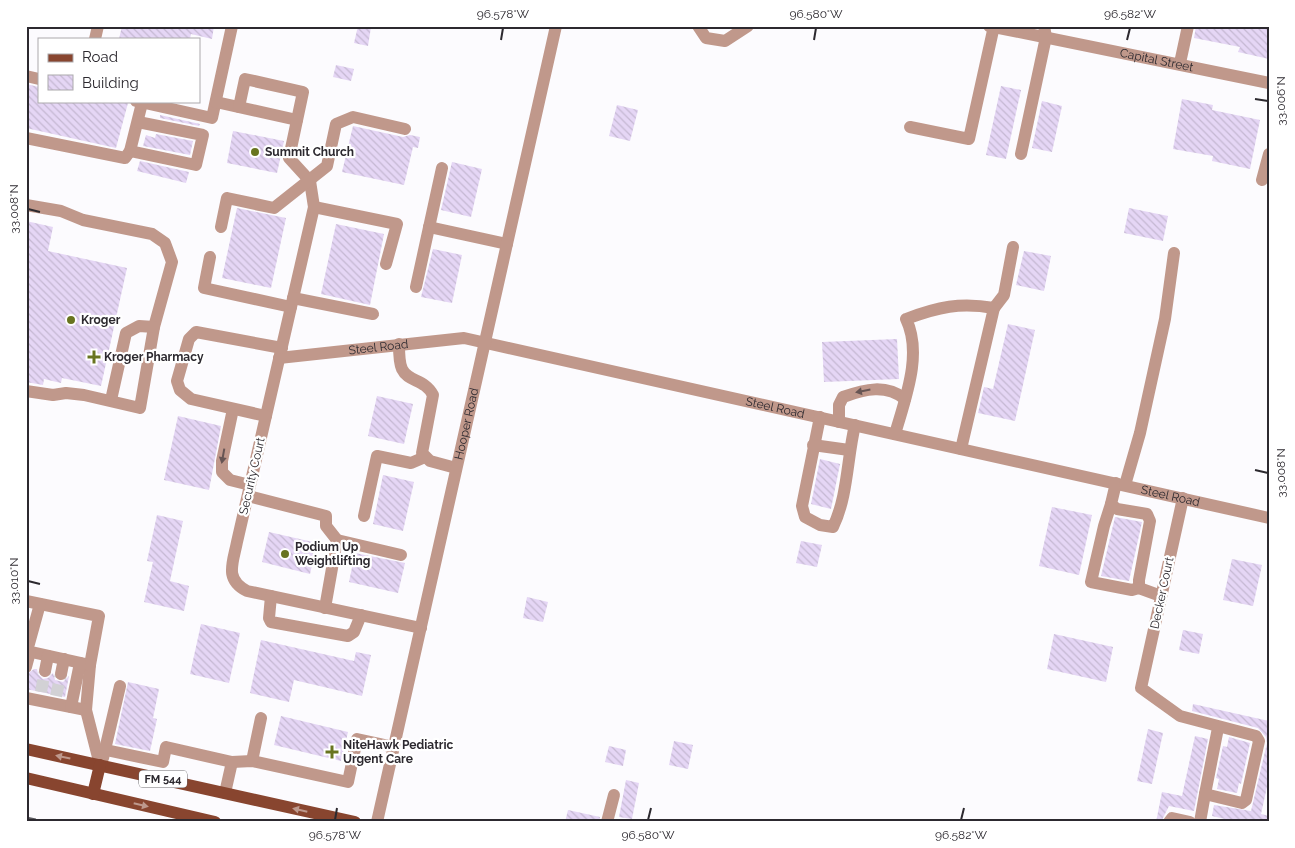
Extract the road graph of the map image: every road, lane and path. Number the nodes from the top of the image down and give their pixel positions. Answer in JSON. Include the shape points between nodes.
{"nodes":[{"id":1,"x":232,"y":26,"type":"edge"},
{"id":2,"x":556,"y":26,"type":"edge"},
{"id":3,"x":698,"y":26,"type":"edge"},
{"id":4,"x":748,"y":26,"type":"edge"},
{"id":5,"x":1188,"y":26,"type":"edge"},
{"id":6,"x":993,"y":27,"type":"edge"},
{"id":7,"x":1045,"y":32,"type":"edge"},
{"id":8,"x":1180,"y":63,"type":"junction"},
{"id":9,"x":1269,"y":82,"type":"edge"},
{"id":10,"x":139,"y":102,"type":"edge"},
{"id":11,"x":216,"y":102,"type":"junction"},
{"id":12,"x":239,"y":107,"type":"junction"},
{"id":13,"x":297,"y":120,"type":"junction"},
{"id":14,"x":138,"y":122,"type":"junction"},
{"id":15,"x":910,"y":127,"type":"dead end"},
{"id":16,"x":405,"y":129,"type":"dead end"},
{"id":17,"x":26,"y":138,"type":"edge"},
{"id":18,"x":130,"y":151,"type":"junction"},
{"id":19,"x":1021,"y":154,"type":"dead end"},
{"id":20,"x":1269,"y":154,"type":"edge"},
{"id":21,"x":442,"y":168,"type":"dead end"},
{"id":22,"x":1262,"y":180,"type":"dead end"},
{"id":23,"x":310,"y":181,"type":"junction"},
{"id":24,"x":26,"y":205,"type":"edge"},
{"id":25,"x":314,"y":207,"type":"junction"},
{"id":26,"x":221,"y":227,"type":"dead end"},
{"id":27,"x":429,"y":227,"type":"junction"},
{"id":28,"x":507,"y":244,"type":"junction"},
{"id":29,"x":1013,"y":248,"type":"dead end"},
{"id":30,"x":1174,"y":253,"type":"dead end"},
{"id":31,"x":210,"y":257,"type":"dead end"},
{"id":32,"x":386,"y":264,"type":"dead end"},
{"id":33,"x":416,"y":287,"type":"dead end"},
{"id":34,"x":292,"y":303,"type":"junction"},
{"id":35,"x":994,"y":308,"type":"junction"},
{"id":36,"x":373,"y":314,"type":"dead end"},
{"id":37,"x":154,"y":327,"type":"junction"},
{"id":38,"x":486,"y":342,"type":"junction"},
{"id":39,"x":399,"y":344,"type":"junction"},
{"id":40,"x":281,"y":353,"type":"junction"},
{"id":41,"x":26,"y":391,"type":"edge"},
{"id":42,"x":905,"y":399,"type":"junction"},
{"id":43,"x":111,"y":400,"type":"junction"},
{"id":44,"x":233,"y":409,"type":"junction"},
{"id":45,"x":266,"y":416,"type":"junction"},
{"id":46,"x":820,"y":417,"type":"junction"},
{"id":47,"x":839,"y":422,"type":"junction"},
{"id":48,"x":855,"y":425,"type":"junction"},
{"id":49,"x":895,"y":434,"type":"junction"},
{"id":50,"x":813,"y":445,"type":"junction"},
{"id":51,"x":961,"y":449,"type":"junction"},
{"id":52,"x":849,"y":450,"type":"junction"},
{"id":53,"x":425,"y":457,"type":"junction"},
{"id":54,"x":456,"y":468,"type":"junction"},
{"id":55,"x":1121,"y":484,"type":"junction"},
{"id":56,"x":249,"y":491,"type":"junction"},
{"id":57,"x":1183,"y":498,"type":"junction"},
{"id":58,"x":1111,"y":504,"type":"junction"},
{"id":59,"x":364,"y":516,"type":"dead end"},
{"id":60,"x":1269,"y":518,"type":"edge"},
{"id":61,"x":337,"y":540,"type":"junction"},
{"id":62,"x":401,"y":555,"type":"dead end"},
{"id":63,"x":1140,"y":588,"type":"junction"},
{"id":64,"x":271,"y":596,"type":"junction"},
{"id":65,"x":1161,"y":596,"type":"junction"},
{"id":66,"x":26,"y":601,"type":"edge"},
{"id":67,"x":40,"y":604,"type":"junction"},
{"id":68,"x":325,"y":608,"type":"junction"},
{"id":69,"x":361,"y":615,"type":"junction"},
{"id":70,"x":420,"y":628,"type":"junction"},
{"id":71,"x":28,"y":651,"type":"edge"},
{"id":72,"x":48,"y":656,"type":"junction"},
{"id":73,"x":64,"y":659,"type":"junction"},
{"id":74,"x":85,"y":664,"type":"junction"},
{"id":75,"x":26,"y":667,"type":"edge"},
{"id":76,"x":45,"y":671,"type":"tunnel mouth"},
{"id":77,"x":61,"y":674,"type":"tunnel mouth"},
{"id":78,"x":120,"y":686,"type":"dead end"},
{"id":79,"x":26,"y":698,"type":"edge"},
{"id":80,"x":71,"y":707,"type":"junction"},
{"id":81,"x":86,"y":710,"type":"junction"},
{"id":82,"x":261,"y":718,"type":"dead end"},
{"id":83,"x":1218,"y":728,"type":"junction"},
{"id":84,"x":394,"y":747,"type":"junction"},
{"id":85,"x":26,"y":749,"type":"edge"},
{"id":86,"x":106,"y":750,"type":"junction"},
{"id":87,"x":146,"y":759,"type":"junction"},
{"id":88,"x":252,"y":761,"type":"junction"},
{"id":89,"x":232,"y":762,"type":"junction"},
{"id":90,"x":100,"y":765,"type":"junction"},
{"id":91,"x":142,"y":774,"type":"junction"},
{"id":92,"x":26,"y":778,"type":"edge"},
{"id":93,"x":225,"y":793,"type":"junction"},
{"id":94,"x":93,"y":794,"type":"junction"},
{"id":95,"x":1205,"y":794,"type":"junction"},
{"id":96,"x":614,"y":795,"type":"dead end"},
{"id":97,"x":215,"y":822,"type":"edge"},
{"id":98,"x":355,"y":822,"type":"edge"},
{"id":99,"x":377,"y":822,"type":"edge"},
{"id":100,"x":607,"y":822,"type":"edge"},
{"id":101,"x":1169,"y":822,"type":"edge"},
{"id":102,"x":1190,"y":822,"type":"edge"},
{"id":103,"x":1200,"y":822,"type":"edge"}],
"edges":[{"from":1,"to":11,"type":"street"},
{"from":2,"to":28,"type":"street","name":"Hooper Road"},
{"from":3,"to":4,"type":"street","via":[[706,38],[725,41]]},
{"from":5,"to":8,"type":"street"},
{"from":6,"to":7,"type":"street","name":"Capital Street"},
{"from":6,"to":15,"type":"street","via":[[969,139]]},
{"from":7,"to":8,"type":"street","name":"Capital Street"},
{"from":7,"to":19,"type":"street"},
{"from":8,"to":9,"type":"street","name":"Capital Street"},
{"from":10,"to":11,"type":"street","via":[[212,118]]},
{"from":10,"to":14,"type":"street"},
{"from":11,"to":12,"type":"street"},
{"from":12,"to":13,"type":"street"},
{"from":12,"to":13,"type":"street","via":[[245,79],[303,92]]},
{"from":13,"to":23,"type":"street","via":[[289,158]]},
{"from":14,"to":18,"type":"street"},
{"from":14,"to":18,"type":"street","via":[[203,135],[196,165]]},
{"from":16,"to":23,"type":"street","via":[[352,117],[336,124],[327,166]]},
{"from":17,"to":18,"type":"street","via":[[124,158]]},
{"from":20,"to":22,"type":"street"},
{"from":21,"to":27,"type":"street"},
{"from":23,"to":25,"type":"street","name":"Security Court"},
{"from":23,"to":26,"type":"street","via":[[274,208],[227,198]]},
{"from":24,"to":37,"type":"street","via":[[152,234],[165,243],[172,262]]},
{"from":25,"to":32,"type":"street","via":[[397,224]]},
{"from":25,"to":34,"type":"street","name":"Security Court"},
{"from":27,"to":28,"type":"street"},
{"from":27,"to":33,"type":"street"},
{"from":28,"to":38,"type":"street","name":"Hooper Road"},
{"from":29,"to":35,"type":"street","via":[[1004,295]]},
{"from":30,"to":55,"type":"street","via":[[1165,319],[1140,433]]},
{"from":31,"to":34,"type":"street","via":[[204,288]]},
{"from":34,"to":36,"type":"street"},
{"from":34,"to":40,"type":"street","name":"Security Court"},
{"from":35,"to":42,"type":"street","via":[[969,304],[947,306],[906,319],[913,333],[913,347]]},
{"from":35,"to":51,"type":"street"},
{"from":37,"to":43,"type":"street","via":[[139,326],[126,333]]},
{"from":37,"to":43,"type":"street","via":[[140,408]]},
{"from":38,"to":39,"type":"street","name":"Steel Road","via":[[464,338]]},
{"from":38,"to":46,"type":"street","name":"Steel Road"},
{"from":38,"to":54,"type":"street","name":"Hooper Road"},
{"from":39,"to":40,"type":"street","name":"Steel Road"},
{"from":39,"to":53,"type":"street","via":[[401,368],[426,385],[433,395],[422,449]]},
{"from":40,"to":44,"type":"street","name":"Steel Road","via":[[205,332],[196,332],[189,339],[177,381],[180,390],[191,399]]},
{"from":40,"to":45,"type":"street","name":"Security Court"},
{"from":41,"to":43,"type":"street"},
{"from":42,"to":47,"type":"street","one_way":true,"via":[[895,391],[856,392],[843,398],[839,405]]},
{"from":42,"to":49,"type":"street"},
{"from":44,"to":45,"type":"street"},
{"from":44,"to":56,"type":"street","one_way":true,"via":[[222,472]]},
{"from":45,"to":56,"type":"street","name":"Security Court"},
{"from":46,"to":47,"type":"street","name":"Steel Road"},
{"from":46,"to":50,"type":"street"},
{"from":47,"to":48,"type":"street","name":"Steel Road"},
{"from":48,"to":49,"type":"street","name":"Steel Road"},
{"from":48,"to":52,"type":"street"},
{"from":49,"to":51,"type":"street","name":"Steel Road"},
{"from":50,"to":52,"type":"street"},
{"from":50,"to":52,"type":"street","via":[[802,506],[805,517],[833,527],[840,513]]},
{"from":51,"to":55,"type":"street","name":"Steel Road"},
{"from":53,"to":54,"type":"street"},
{"from":53,"to":59,"type":"street","via":[[411,463],[377,456]]},
{"from":54,"to":70,"type":"street","name":"Hooper Road"},
{"from":55,"to":57,"type":"street","name":"Steel Road"},
{"from":55,"to":58,"type":"street"},
{"from":56,"to":61,"type":"street","via":[[324,513],[326,526]]},
{"from":56,"to":64,"type":"street","name":"Security Court","via":[[231,569],[232,579],[246,591]]},
{"from":57,"to":60,"type":"street","name":"Steel Road"},
{"from":57,"to":65,"type":"street","name":"Decker Court"},
{"from":58,"to":63,"type":"street","via":[[1117,509],[1147,514],[1150,521]]},
{"from":58,"to":63,"type":"street","via":[[1091,582],[1132,590]]},
{"from":61,"to":62,"type":"street"},
{"from":61,"to":68,"type":"street"},
{"from":63,"to":65,"type":"street"},
{"from":64,"to":68,"type":"street","name":"Security Court"},
{"from":64,"to":69,"type":"street","via":[[271,622],[348,636],[354,632]]},
{"from":65,"to":83,"type":"street","name":"Decker Court","via":[[1141,688],[1180,716]]},
{"from":66,"to":67,"type":"street"},
{"from":67,"to":71,"type":"street"},
{"from":67,"to":74,"type":"street","via":[[99,616]]},
{"from":68,"to":69,"type":"street","name":"Security Court"},
{"from":69,"to":70,"type":"street","name":"Security Court"},
{"from":70,"to":84,"type":"street","name":"Hooper Road"},
{"from":71,"to":72,"type":"street"},
{"from":71,"to":75,"type":"street"},
{"from":72,"to":73,"type":"street"},
{"from":72,"to":76,"type":"street"},
{"from":73,"to":74,"type":"street"},
{"from":73,"to":77,"type":"street"},
{"from":74,"to":80,"type":"street"},
{"from":74,"to":81,"type":"street"},
{"from":78,"to":86,"type":"street"},
{"from":79,"to":80,"type":"street","via":[[40,696]]},
{"from":80,"to":81,"type":"street"},
{"from":81,"to":90,"type":"street"},
{"from":82,"to":88,"type":"street"},
{"from":83,"to":95,"type":"street"},
{"from":83,"to":95,"type":"street","via":[[1256,736],[1259,741],[1246,800],[1242,803]]},
{"from":84,"to":88,"type":"street","via":[[357,739],[348,782]]},
{"from":84,"to":99,"type":"street","name":"Hooper Road"},
{"from":90,"to":85,"type":"main road","name":"FM 544","number":"FM 544","one_way":true},
{"from":86,"to":87,"type":"street"},
{"from":86,"to":90,"type":"street"},
{"from":87,"to":89,"type":"street","via":[[163,762],[166,747]]},
{"from":87,"to":91,"type":"street"},
{"from":88,"to":89,"type":"street"},
{"from":89,"to":93,"type":"street"},
{"from":90,"to":91,"type":"main road","name":"FM 544","number":"FM 544"},
{"from":90,"to":94,"type":"main road"},
{"from":91,"to":93,"type":"main road","name":"FM 544","number":"FM 544"},
{"from":92,"to":94,"type":"main road","name":"FM 544","number":"FM 544"},
{"from":98,"to":93,"type":"main road","name":"FM 544","number":"FM 544","one_way":true},
{"from":94,"to":97,"type":"main road","name":"FM 544","number":"FM 544","one_way":true},
{"from":95,"to":103,"type":"street"},
{"from":96,"to":100,"type":"street"},
{"from":101,"to":102,"type":"street","via":[[1172,818]]}]}
